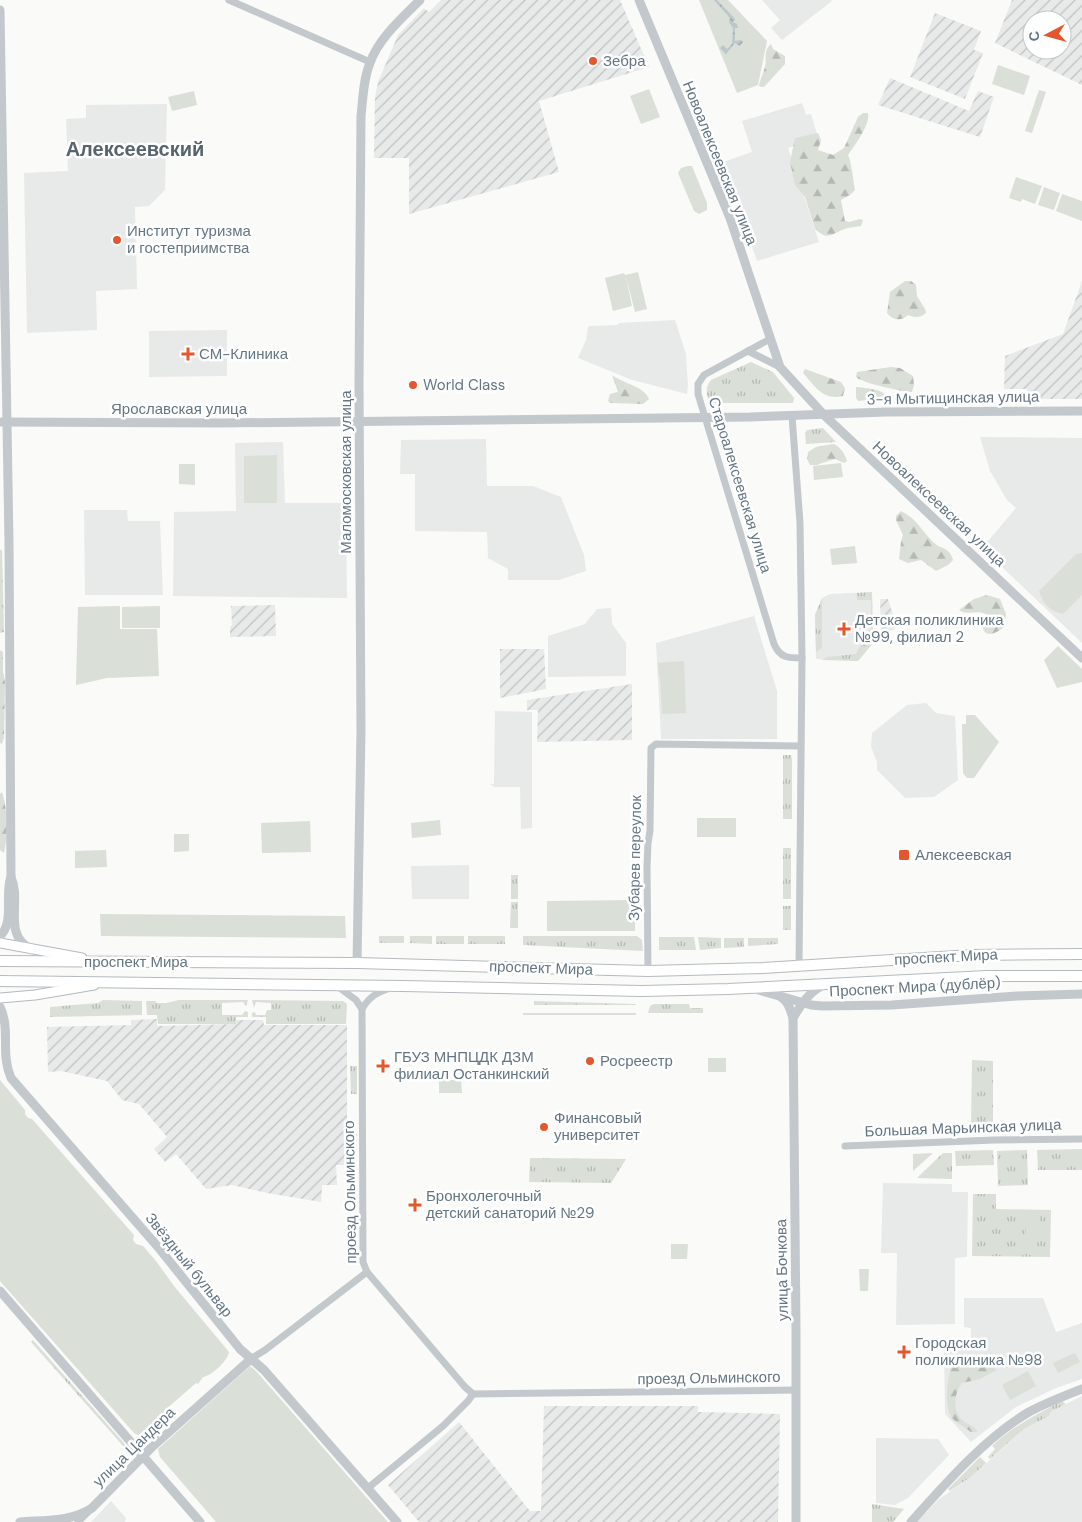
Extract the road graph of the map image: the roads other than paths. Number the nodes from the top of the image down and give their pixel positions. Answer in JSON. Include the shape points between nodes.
{"nodes":[{"id":1,"x":229,"y":0,"type":"edge"},
{"id":2,"x":420,"y":0,"type":"edge"},
{"id":3,"x":639,"y":0,"type":"edge"},
{"id":4,"x":0,"y":10,"type":"edge"},
{"id":5,"x":370,"y":62,"type":"junction"},
{"id":6,"x":770,"y":339,"type":"junction"},
{"id":7,"x":748,"y":351,"type":"junction"},
{"id":8,"x":780,"y":367,"type":"junction"},
{"id":9,"x":1082,"y":411,"type":"edge"},
{"id":10,"x":824,"y":415,"type":"junction"},
{"id":11,"x":792,"y":416,"type":"junction"},
{"id":12,"x":705,"y":417,"type":"junction"},
{"id":13,"x":359,"y":421,"type":"junction"},
{"id":14,"x":3,"y":422,"type":"edge"},
{"id":15,"x":802,"y":658,"type":"junction"},
{"id":16,"x":1082,"y":658,"type":"edge"},
{"id":17,"x":800,"y":746,"type":"junction"},
{"id":18,"x":11,"y":877,"type":"junction"},
{"id":19,"x":0,"y":936,"type":"edge"},
{"id":20,"x":0,"y":943,"type":"edge"},
{"id":21,"x":36,"y":951,"type":"junction"},
{"id":22,"x":1082,"y":954,"type":"edge"},
{"id":23,"x":0,"y":962,"type":"edge"},
{"id":24,"x":100,"y":962,"type":"junction"},
{"id":25,"x":358,"y":963,"type":"junction"},
{"id":26,"x":799,"y":966,"type":"junction"},
{"id":27,"x":648,"y":971,"type":"junction"},
{"id":28,"x":1082,"y":976,"type":"edge"},
{"id":29,"x":0,"y":981,"type":"edge"},
{"id":30,"x":107,"y":983,"type":"junction"},
{"id":31,"x":826,"y":984,"type":"junction"},
{"id":32,"x":334,"y":985,"type":"junction"},
{"id":33,"x":403,"y":986,"type":"junction"},
{"id":34,"x":752,"y":988,"type":"junction"},
{"id":35,"x":1082,"y":994,"type":"edge"},
{"id":36,"x":781,"y":997,"type":"junction"},
{"id":37,"x":0,"y":998,"type":"edge"},
{"id":38,"x":802,"y":1003,"type":"junction"},
{"id":39,"x":0,"y":1007,"type":"edge"},
{"id":40,"x":362,"y":1009,"type":"junction"},
{"id":41,"x":793,"y":1018,"type":"junction"},
{"id":42,"x":1082,"y":1139,"type":"edge"},
{"id":43,"x":845,"y":1146,"type":"dead end"},
{"id":44,"x":366,"y":1272,"type":"junction"},
{"id":45,"x":0,"y":1291,"type":"edge"},
{"id":46,"x":252,"y":1358,"type":"junction"},
{"id":47,"x":1082,"y":1389,"type":"edge"},
{"id":48,"x":796,"y":1390,"type":"junction"},
{"id":49,"x":473,"y":1394,"type":"junction"},
{"id":50,"x":142,"y":1456,"type":"junction"},
{"id":51,"x":368,"y":1488,"type":"junction"},
{"id":52,"x":92,"y":1508,"type":"junction"},
{"id":53,"x":20,"y":1522,"type":"edge"},
{"id":54,"x":78,"y":1522,"type":"edge"},
{"id":55,"x":200,"y":1522,"type":"edge"},
{"id":56,"x":397,"y":1522,"type":"edge"},
{"id":57,"x":796,"y":1522,"type":"edge"},
{"id":58,"x":911,"y":1522,"type":"edge"}],
"edges":[{"from":1,"to":5,"type":"street"},
{"from":2,"to":5,"type":"street","name":"Маломосковская улица","via":[[387,34]]},
{"from":3,"to":6,"type":"street","name":"Новоалексеевская улица","via":[[730,218]]},
{"from":4,"to":14,"type":"street"},
{"from":5,"to":13,"type":"street","name":"Маломосковская улица","via":[[361,116]]},
{"from":6,"to":7,"type":"street","name":"Староалексеевская улица"},
{"from":6,"to":8,"type":"street","name":"Новоалексеевская улица"},
{"from":7,"to":8,"type":"street","name":"Новоалексеевская улица"},
{"from":7,"to":12,"type":"street","name":"Староалексеевская улица","via":[[701,377],[698,394]]},
{"from":8,"to":10,"type":"street","name":"Новоалексеевская улица"},
{"from":9,"to":10,"type":"street","name":"3-я Мытищинская улица"},
{"from":10,"to":11,"type":"street","name":"3-я Мытищинская улица"},
{"from":10,"to":16,"type":"street","name":"Новоалексеевская улица"},
{"from":11,"to":12,"type":"street","name":"3-я Мытищинская улица"},
{"from":11,"to":15,"type":"street","via":[[800,523]]},
{"from":12,"to":13,"type":"street","name":"Ярославская улица"},
{"from":12,"to":15,"type":"street","name":"Староалексеевская улица","via":[[774,644],[783,656]]},
{"from":13,"to":14,"type":"street","name":"Ярославская улица"},
{"from":13,"to":25,"type":"street","name":"Маломосковская улица","via":[[361,731]]},
{"from":14,"to":18,"type":"street","via":[[9,542]]},
{"from":15,"to":17,"type":"street"},
{"from":17,"to":26,"type":"street"},
{"from":17,"to":27,"type":"street","name":"Зубарев переулок","via":[[653,746],[650,752],[647,867]]},
{"from":18,"to":19,"type":"street","via":[[7,926]]},
{"from":18,"to":21,"type":"street","via":[[16,935]]},
{"from":20,"to":21,"type":"main road"},
{"from":21,"to":24,"type":"main road"},
{"from":22,"to":26,"type":"main road","name":"проспект Мира","via":[[972,955]]},
{"from":23,"to":24,"type":"main road","name":"проспект Мира"},
{"from":24,"to":25,"type":"main road","name":"проспект Мира"},
{"from":25,"to":27,"type":"main road","name":"проспект Мира"},
{"from":26,"to":27,"type":"main road","name":"проспект Мира"},
{"from":28,"to":31,"type":"main road","name":"проспект Мира","via":[[987,976]]},
{"from":29,"to":30,"type":"main road","name":"проспект Мира"},
{"from":30,"to":32,"type":"main road","name":"проспект Мира"},
{"from":30,"to":37,"type":"main road"},
{"from":31,"to":34,"type":"main road","name":"проспект Мира"},
{"from":31,"to":38,"type":"street","via":[[811,992]]},
{"from":32,"to":33,"type":"main road","name":"проспект Мира"},
{"from":32,"to":40,"type":"street","via":[[350,994]]},
{"from":33,"to":34,"type":"main road","name":"проспект Мира","via":[[642,991]]},
{"from":33,"to":40,"type":"street","via":[[374,994]]},
{"from":34,"to":36,"type":"street","name":"Проспект Мира (дублёр)"},
{"from":35,"to":38,"type":"street","name":"Проспект Мира (дублёр)","via":[[892,1005],[822,1006]]},
{"from":36,"to":38,"type":"street","name":"Проспект Мира (дублёр)"},
{"from":36,"to":41,"type":"street","name":"улица Бочкова"},
{"from":38,"to":41,"type":"street"},
{"from":39,"to":46,"type":"street","name":"Звёздный бульвар","via":[[3,1016],[3,1062],[12,1078],[158,1247],[240,1349]]},
{"from":40,"to":44,"type":"street","name":"проезд Ольминского","via":[[362,1258]]},
{"from":41,"to":48,"type":"street","name":"улица Бочкова"},
{"from":42,"to":43,"type":"street","name":"Большая Марьинская улица"},
{"from":44,"to":46,"type":"street"},
{"from":44,"to":49,"type":"street","name":"проезд Ольминского"},
{"from":45,"to":50,"type":"street"},
{"from":46,"to":50,"type":"street","name":"улица Цандера"},
{"from":46,"to":51,"type":"street","name":"Звёздный бульвар"},
{"from":47,"to":58,"type":"street","via":[[1051,1401],[1011,1424]]},
{"from":48,"to":49,"type":"street","name":"проезд Ольминского"},
{"from":48,"to":57,"type":"street","name":"улица Бочкова"},
{"from":49,"to":51,"type":"street","via":[[443,1426]]},
{"from":50,"to":52,"type":"street","name":"улица Цандера"},
{"from":50,"to":55,"type":"street"},
{"from":51,"to":56,"type":"street","name":"Звёздный бульвар"},
{"from":52,"to":53,"type":"street","name":"улица Цандера","via":[[71,1517]]},
{"from":52,"to":54,"type":"street"}]}
